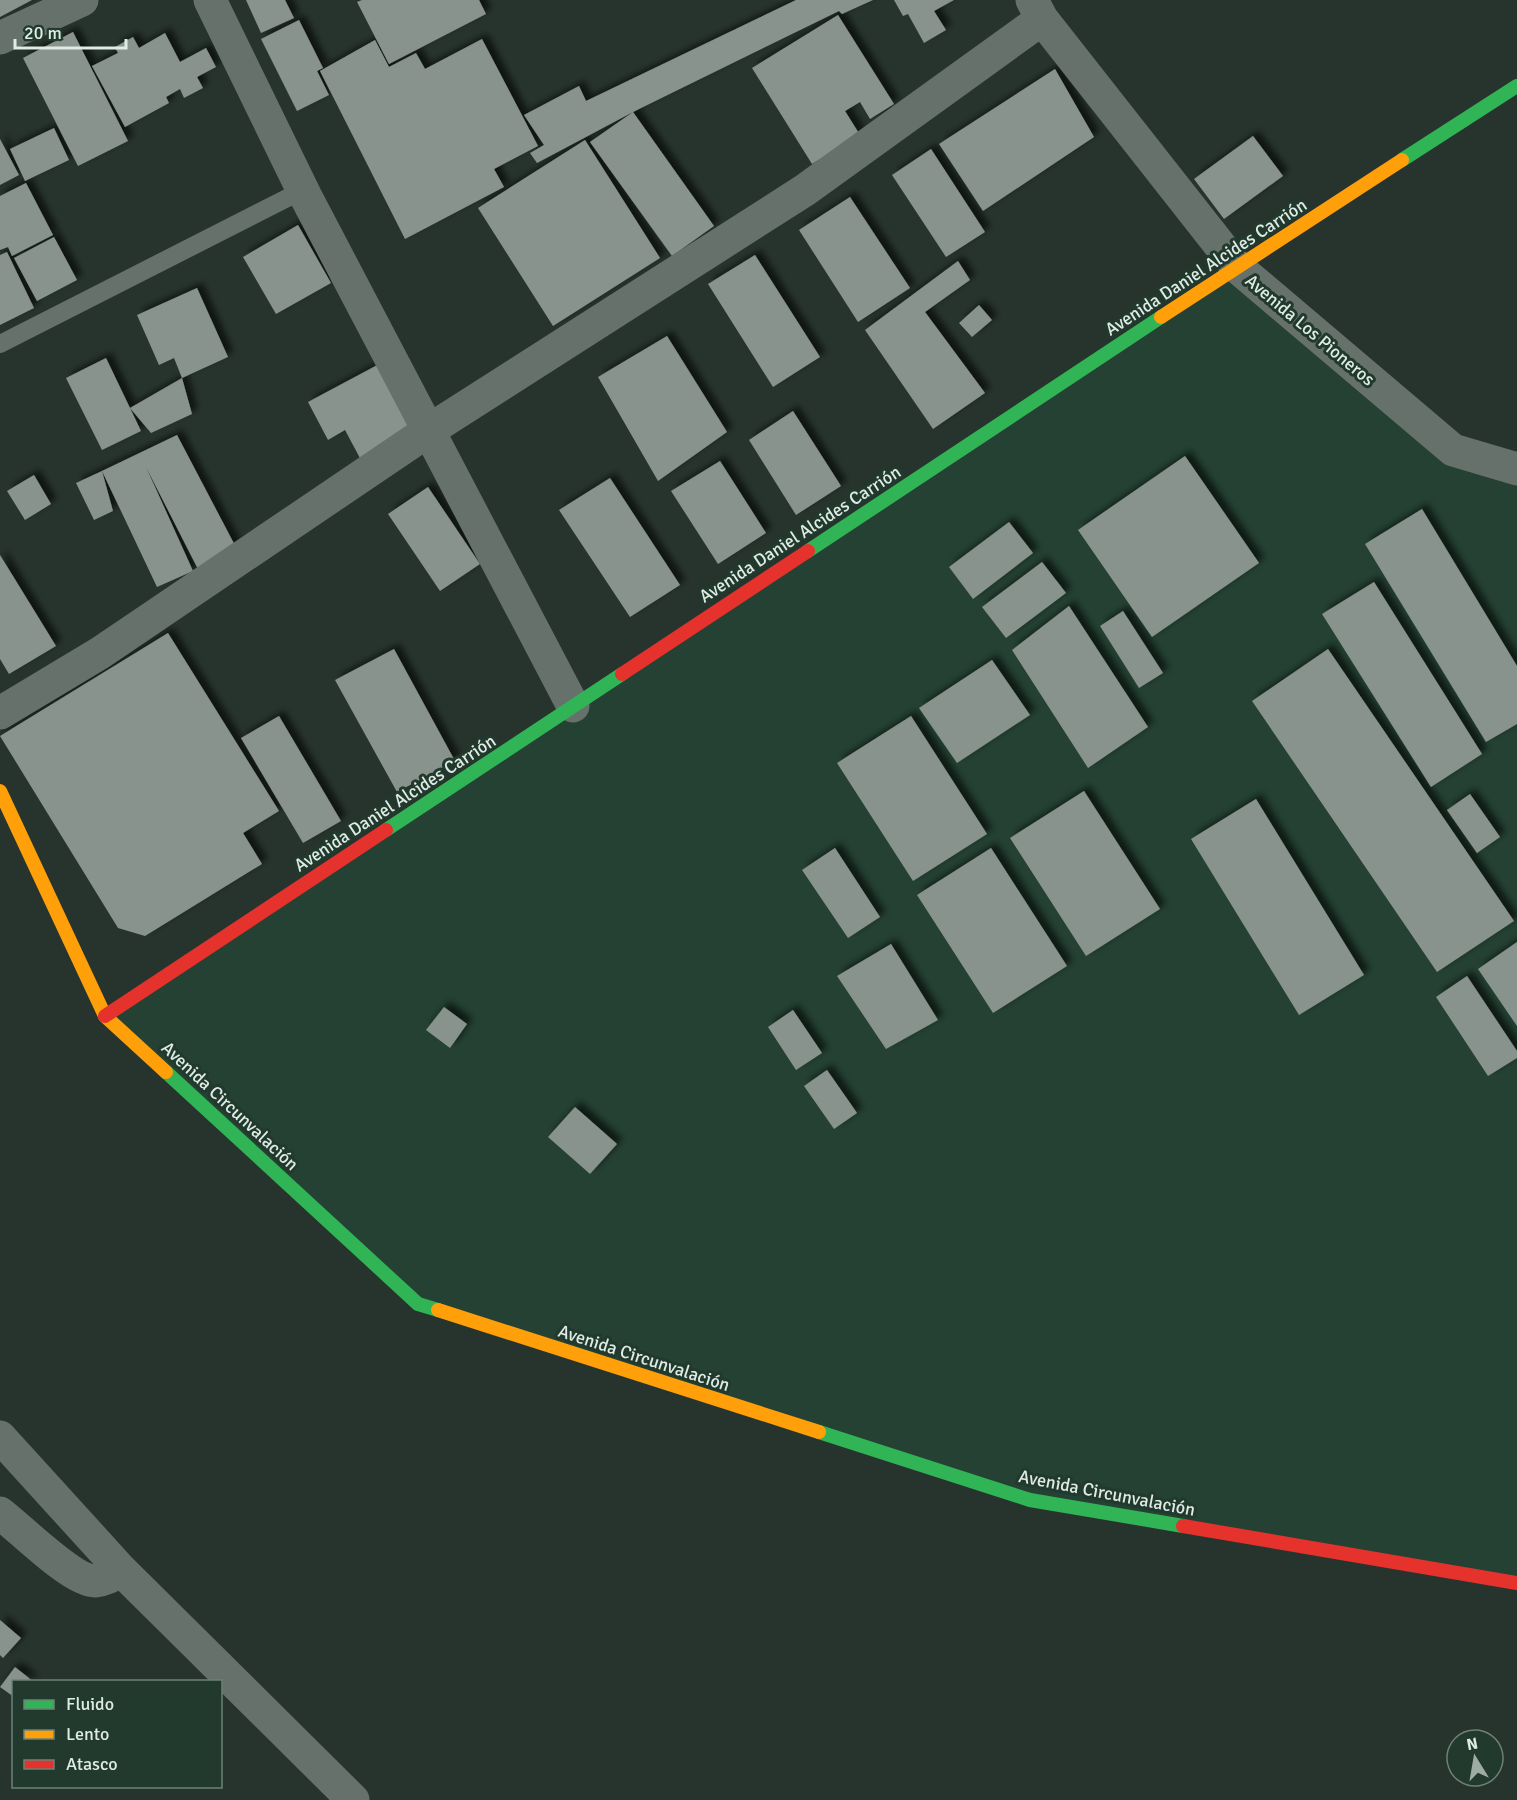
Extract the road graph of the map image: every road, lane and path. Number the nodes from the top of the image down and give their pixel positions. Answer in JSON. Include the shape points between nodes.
{"nodes":[{"id":1,"x":81,"y":0,"type":"edge"},
{"id":2,"x":210,"y":0,"type":"edge"},
{"id":3,"x":1037,"y":10,"type":"edge"},
{"id":4,"x":0,"y":38,"type":"edge"},
{"id":5,"x":1517,"y":86,"type":"edge"},
{"id":6,"x":303,"y":190,"type":"junction"},
{"id":7,"x":1237,"y":267,"type":"junction"},
{"id":8,"x":0,"y":344,"type":"edge"},
{"id":9,"x":428,"y":431,"type":"junction"},
{"id":10,"x":1517,"y":469,"type":"edge"},
{"id":11,"x":573,"y":706,"type":"junction"},
{"id":12,"x":0,"y":713,"type":"edge"},
{"id":13,"x":0,"y":791,"type":"edge"},
{"id":14,"x":105,"y":1016,"type":"junction"},
{"id":15,"x":0,"y":1437,"type":"edge"},
{"id":16,"x":0,"y":1513,"type":"edge"},
{"id":17,"x":121,"y":1570,"type":"junction"},
{"id":18,"x":1517,"y":1583,"type":"edge"},
{"id":19,"x":353,"y":1800,"type":"edge"}],
"edges":[{"from":1,"to":4,"type":"street"},
{"from":2,"to":6,"type":"street"},
{"from":3,"to":7,"type":"street","name":"Avenida Los Pioneros"},
{"from":3,"to":9,"type":"street","via":[[805,190]]},
{"from":5,"to":7,"type":"street","name":"Avenida Daniel Alcides Carrión"},
{"from":6,"to":8,"type":"lane"},
{"from":6,"to":9,"type":"street"},
{"from":7,"to":10,"type":"street","name":"Avenida Los Pioneros","via":[[1453,450]]},
{"from":7,"to":11,"type":"street","name":"Avenida Daniel Alcides Carrión"},
{"from":9,"to":11,"type":"street"},
{"from":9,"to":12,"type":"street","via":[[100,654]]},
{"from":11,"to":14,"type":"street","name":"Avenida Daniel Alcides Carrión"},
{"from":13,"to":14,"type":"street","name":"Avenida Circunvalación"},
{"from":14,"to":18,"type":"street","name":"Avenida Circunvalación","via":[[418,1304],[1030,1500]]},
{"from":15,"to":17,"type":"street"},
{"from":16,"to":17,"type":"street","via":[[76,1575],[95,1581]]},
{"from":17,"to":19,"type":"street"}]}
